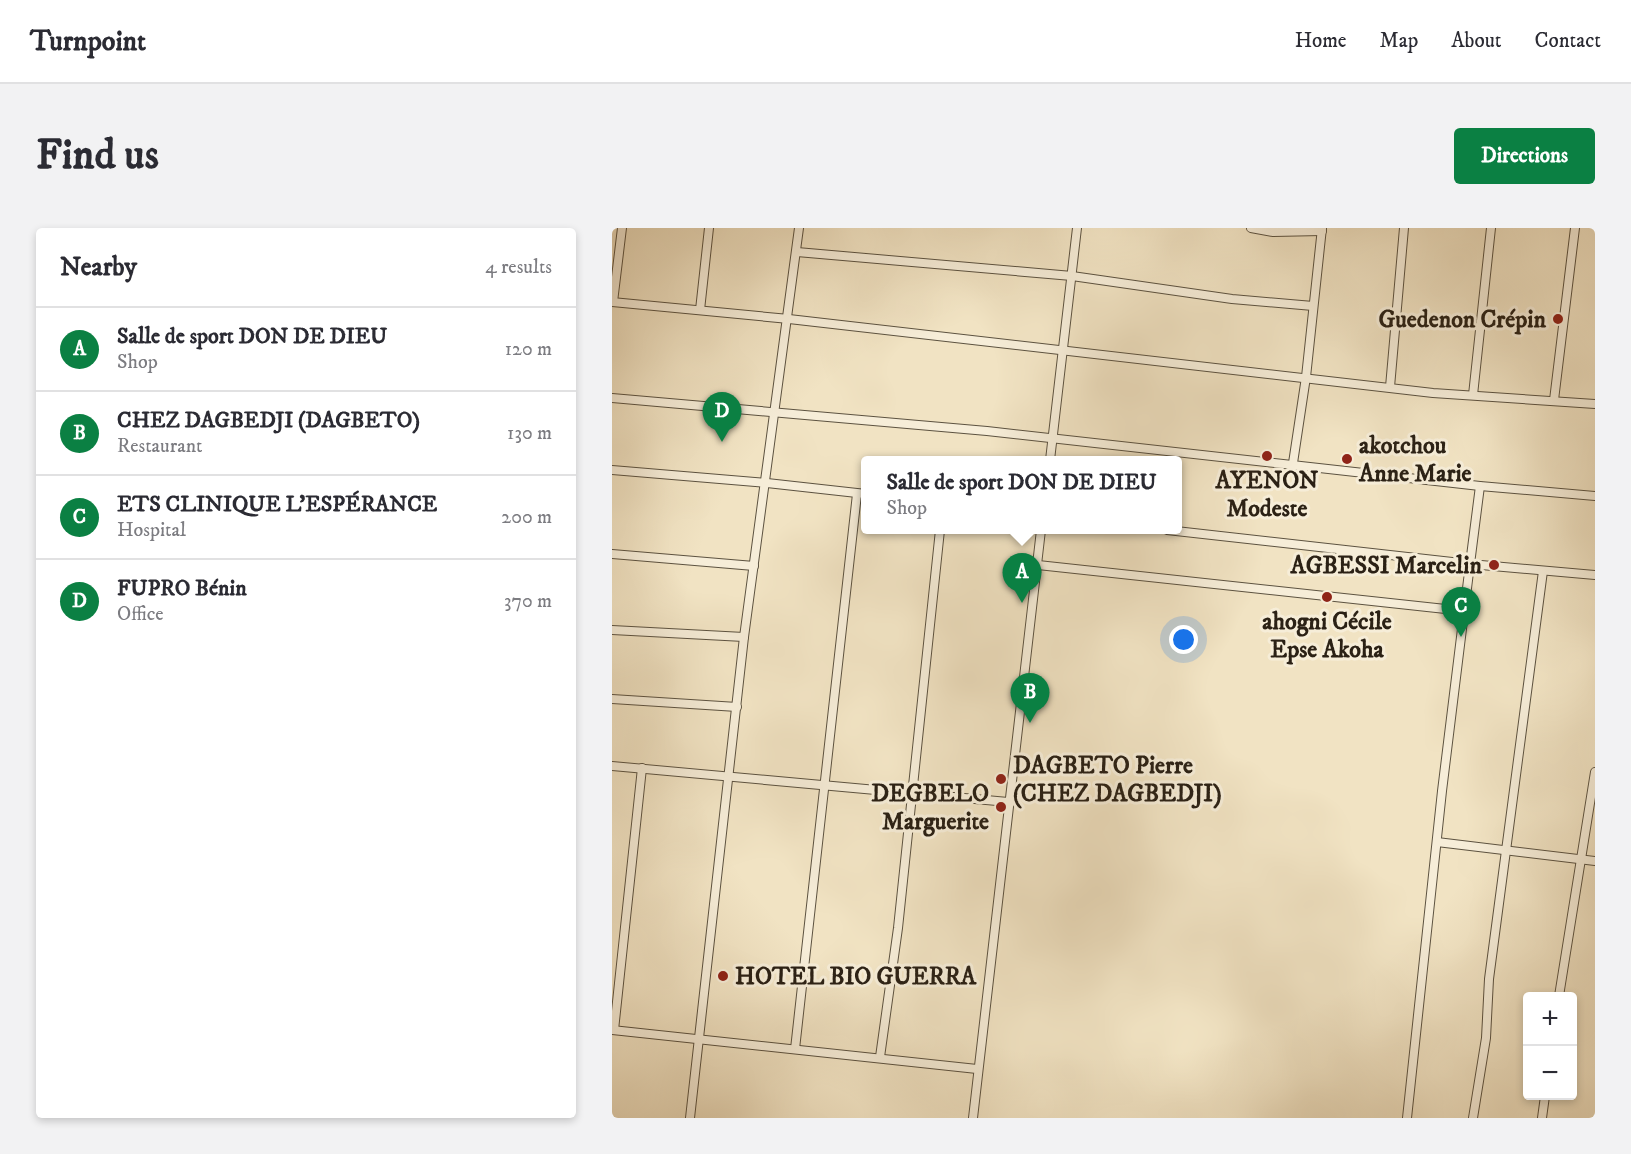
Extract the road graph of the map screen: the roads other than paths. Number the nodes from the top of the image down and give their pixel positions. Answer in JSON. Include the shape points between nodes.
{"nodes":[{"id":1,"x":622,"y":228,"type":"edge"},
{"id":2,"x":710,"y":228,"type":"edge"},
{"id":3,"x":800,"y":228,"type":"edge"},
{"id":4,"x":1077,"y":228,"type":"edge"},
{"id":5,"x":1251,"y":228,"type":"edge"},
{"id":6,"x":1404,"y":228,"type":"edge"},
{"id":7,"x":1491,"y":228,"type":"edge"},
{"id":8,"x":1575,"y":228,"type":"edge"},
{"id":9,"x":1322,"y":229,"type":"edge"},
{"id":10,"x":797,"y":252,"type":"junction"},
{"id":11,"x":1072,"y":276,"type":"junction"},
{"id":12,"x":613,"y":302,"type":"edge"},
{"id":13,"x":1313,"y":306,"type":"junction"},
{"id":14,"x":700,"y":310,"type":"junction"},
{"id":15,"x":789,"y":319,"type":"junction"},
{"id":16,"x":1064,"y":350,"type":"junction"},
{"id":17,"x":1306,"y":377,"type":"junction"},
{"id":18,"x":1390,"y":387,"type":"junction"},
{"id":19,"x":1473,"y":395,"type":"junction"},
{"id":20,"x":612,"y":398,"type":"edge"},
{"id":21,"x":1554,"y":400,"type":"junction"},
{"id":22,"x":1595,"y":404,"type":"edge"},
{"id":23,"x":776,"y":411,"type":"junction"},
{"id":24,"x":1054,"y":440,"type":"junction"},
{"id":25,"x":1051,"y":456,"type":"edge"},
{"id":26,"x":1293,"y":463,"type":"junction"},
{"id":27,"x":612,"y":470,"type":"edge"},
{"id":28,"x":767,"y":483,"type":"junction"},
{"id":29,"x":1480,"y":486,"type":"junction"},
{"id":30,"x":861,"y":494,"type":"edge"},
{"id":31,"x":1595,"y":496,"type":"edge"},
{"id":32,"x":1182,"y":532,"type":"edge"},
{"id":33,"x":940,"y":534,"type":"edge"},
{"id":34,"x":1041,"y":534,"type":"edge"},
{"id":35,"x":612,"y":554,"type":"edge"},
{"id":36,"x":1470,"y":564,"type":"junction"},
{"id":37,"x":1038,"y":565,"type":"junction"},
{"id":38,"x":754,"y":566,"type":"junction"},
{"id":39,"x":1543,"y":571,"type":"junction"},
{"id":40,"x":1595,"y":575,"type":"edge"},
{"id":41,"x":1464,"y":610,"type":"junction"},
{"id":42,"x":612,"y":630,"type":"edge"},
{"id":43,"x":744,"y":637,"type":"junction"},
{"id":44,"x":612,"y":699,"type":"edge"},
{"id":45,"x":737,"y":707,"type":"junction"},
{"id":46,"x":612,"y":766,"type":"edge"},
{"id":47,"x":642,"y":768,"type":"junction"},
{"id":48,"x":1595,"y":772,"type":"edge"},
{"id":49,"x":730,"y":774,"type":"junction"},
{"id":50,"x":825,"y":783,"type":"junction"},
{"id":51,"x":912,"y":794,"type":"junction"},
{"id":52,"x":1008,"y":802,"type":"junction"},
{"id":53,"x":1437,"y":842,"type":"junction"},
{"id":54,"x":1506,"y":849,"type":"junction"},
{"id":55,"x":1582,"y":859,"type":"junction"},
{"id":56,"x":1595,"y":861,"type":"edge"},
{"id":57,"x":1560,"y":992,"type":"edge"},
{"id":58,"x":613,"y":1030,"type":"edge"},
{"id":59,"x":700,"y":1040,"type":"junction"},
{"id":60,"x":795,"y":1049,"type":"junction"},
{"id":61,"x":880,"y":1057,"type":"junction"},
{"id":62,"x":977,"y":1069,"type":"junction"},
{"id":63,"x":1544,"y":1100,"type":"edge"},
{"id":64,"x":690,"y":1118,"type":"edge"},
{"id":65,"x":973,"y":1118,"type":"edge"},
{"id":66,"x":1407,"y":1118,"type":"edge"},
{"id":67,"x":1473,"y":1118,"type":"edge"},
{"id":68,"x":1542,"y":1118,"type":"edge"}],
"edges":[{"from":1,"to":12,"type":"street"},
{"from":2,"to":14,"type":"street"},
{"from":3,"to":10,"type":"street"},
{"from":4,"to":11,"type":"street"},
{"from":5,"to":9,"type":"street","via":[[1273,232]]},
{"from":6,"to":18,"type":"street"},
{"from":7,"to":19,"type":"street"},
{"from":8,"to":21,"type":"street"},
{"from":9,"to":13,"type":"street"},
{"from":10,"to":11,"type":"street"},
{"from":10,"to":15,"type":"street"},
{"from":11,"to":13,"type":"street","via":[[1232,299]]},
{"from":11,"to":16,"type":"street"},
{"from":12,"to":14,"type":"street"},
{"from":13,"to":17,"type":"street"},
{"from":14,"to":15,"type":"street"},
{"from":15,"to":16,"type":"street"},
{"from":15,"to":23,"type":"street"},
{"from":16,"to":17,"type":"street"},
{"from":16,"to":24,"type":"street"},
{"from":17,"to":18,"type":"street"},
{"from":17,"to":26,"type":"street"},
{"from":18,"to":19,"type":"street"},
{"from":19,"to":21,"type":"street"},
{"from":20,"to":23,"type":"street"},
{"from":21,"to":22,"type":"street"},
{"from":23,"to":24,"type":"street"},
{"from":23,"to":28,"type":"street"},
{"from":24,"to":25,"type":"street"},
{"from":24,"to":26,"type":"street"},
{"from":26,"to":29,"type":"street"},
{"from":27,"to":28,"type":"street"},
{"from":28,"to":30,"type":"street"},
{"from":28,"to":38,"type":"street"},
{"from":29,"to":31,"type":"street"},
{"from":29,"to":36,"type":"street"},
{"from":30,"to":50,"type":"street"},
{"from":32,"to":36,"type":"street"},
{"from":33,"to":51,"type":"street"},
{"from":34,"to":37,"type":"street"},
{"from":35,"to":38,"type":"street"},
{"from":36,"to":39,"type":"street"},
{"from":36,"to":41,"type":"street"},
{"from":37,"to":41,"type":"street"},
{"from":37,"to":52,"type":"street"},
{"from":38,"to":43,"type":"street"},
{"from":39,"to":40,"type":"street"},
{"from":39,"to":54,"type":"street"},
{"from":41,"to":53,"type":"street"},
{"from":42,"to":43,"type":"street"},
{"from":43,"to":45,"type":"street"},
{"from":44,"to":45,"type":"street"},
{"from":45,"to":49,"type":"street"},
{"from":46,"to":47,"type":"street"},
{"from":47,"to":49,"type":"street"},
{"from":47,"to":58,"type":"street"},
{"from":48,"to":55,"type":"street"},
{"from":49,"to":50,"type":"street"},
{"from":49,"to":59,"type":"street"},
{"from":50,"to":51,"type":"street"},
{"from":50,"to":60,"type":"street"},
{"from":51,"to":52,"type":"street"},
{"from":51,"to":61,"type":"street"},
{"from":52,"to":62,"type":"street"},
{"from":53,"to":54,"type":"street"},
{"from":53,"to":66,"type":"street"},
{"from":54,"to":55,"type":"street"},
{"from":54,"to":67,"type":"street","via":[[1489,979],[1486,1038]]},
{"from":55,"to":56,"type":"street"},
{"from":55,"to":57,"type":"street"},
{"from":58,"to":59,"type":"street"},
{"from":59,"to":60,"type":"street"},
{"from":59,"to":64,"type":"street"},
{"from":60,"to":61,"type":"street"},
{"from":61,"to":62,"type":"street"},
{"from":62,"to":65,"type":"street"},
{"from":63,"to":68,"type":"street"}]}
